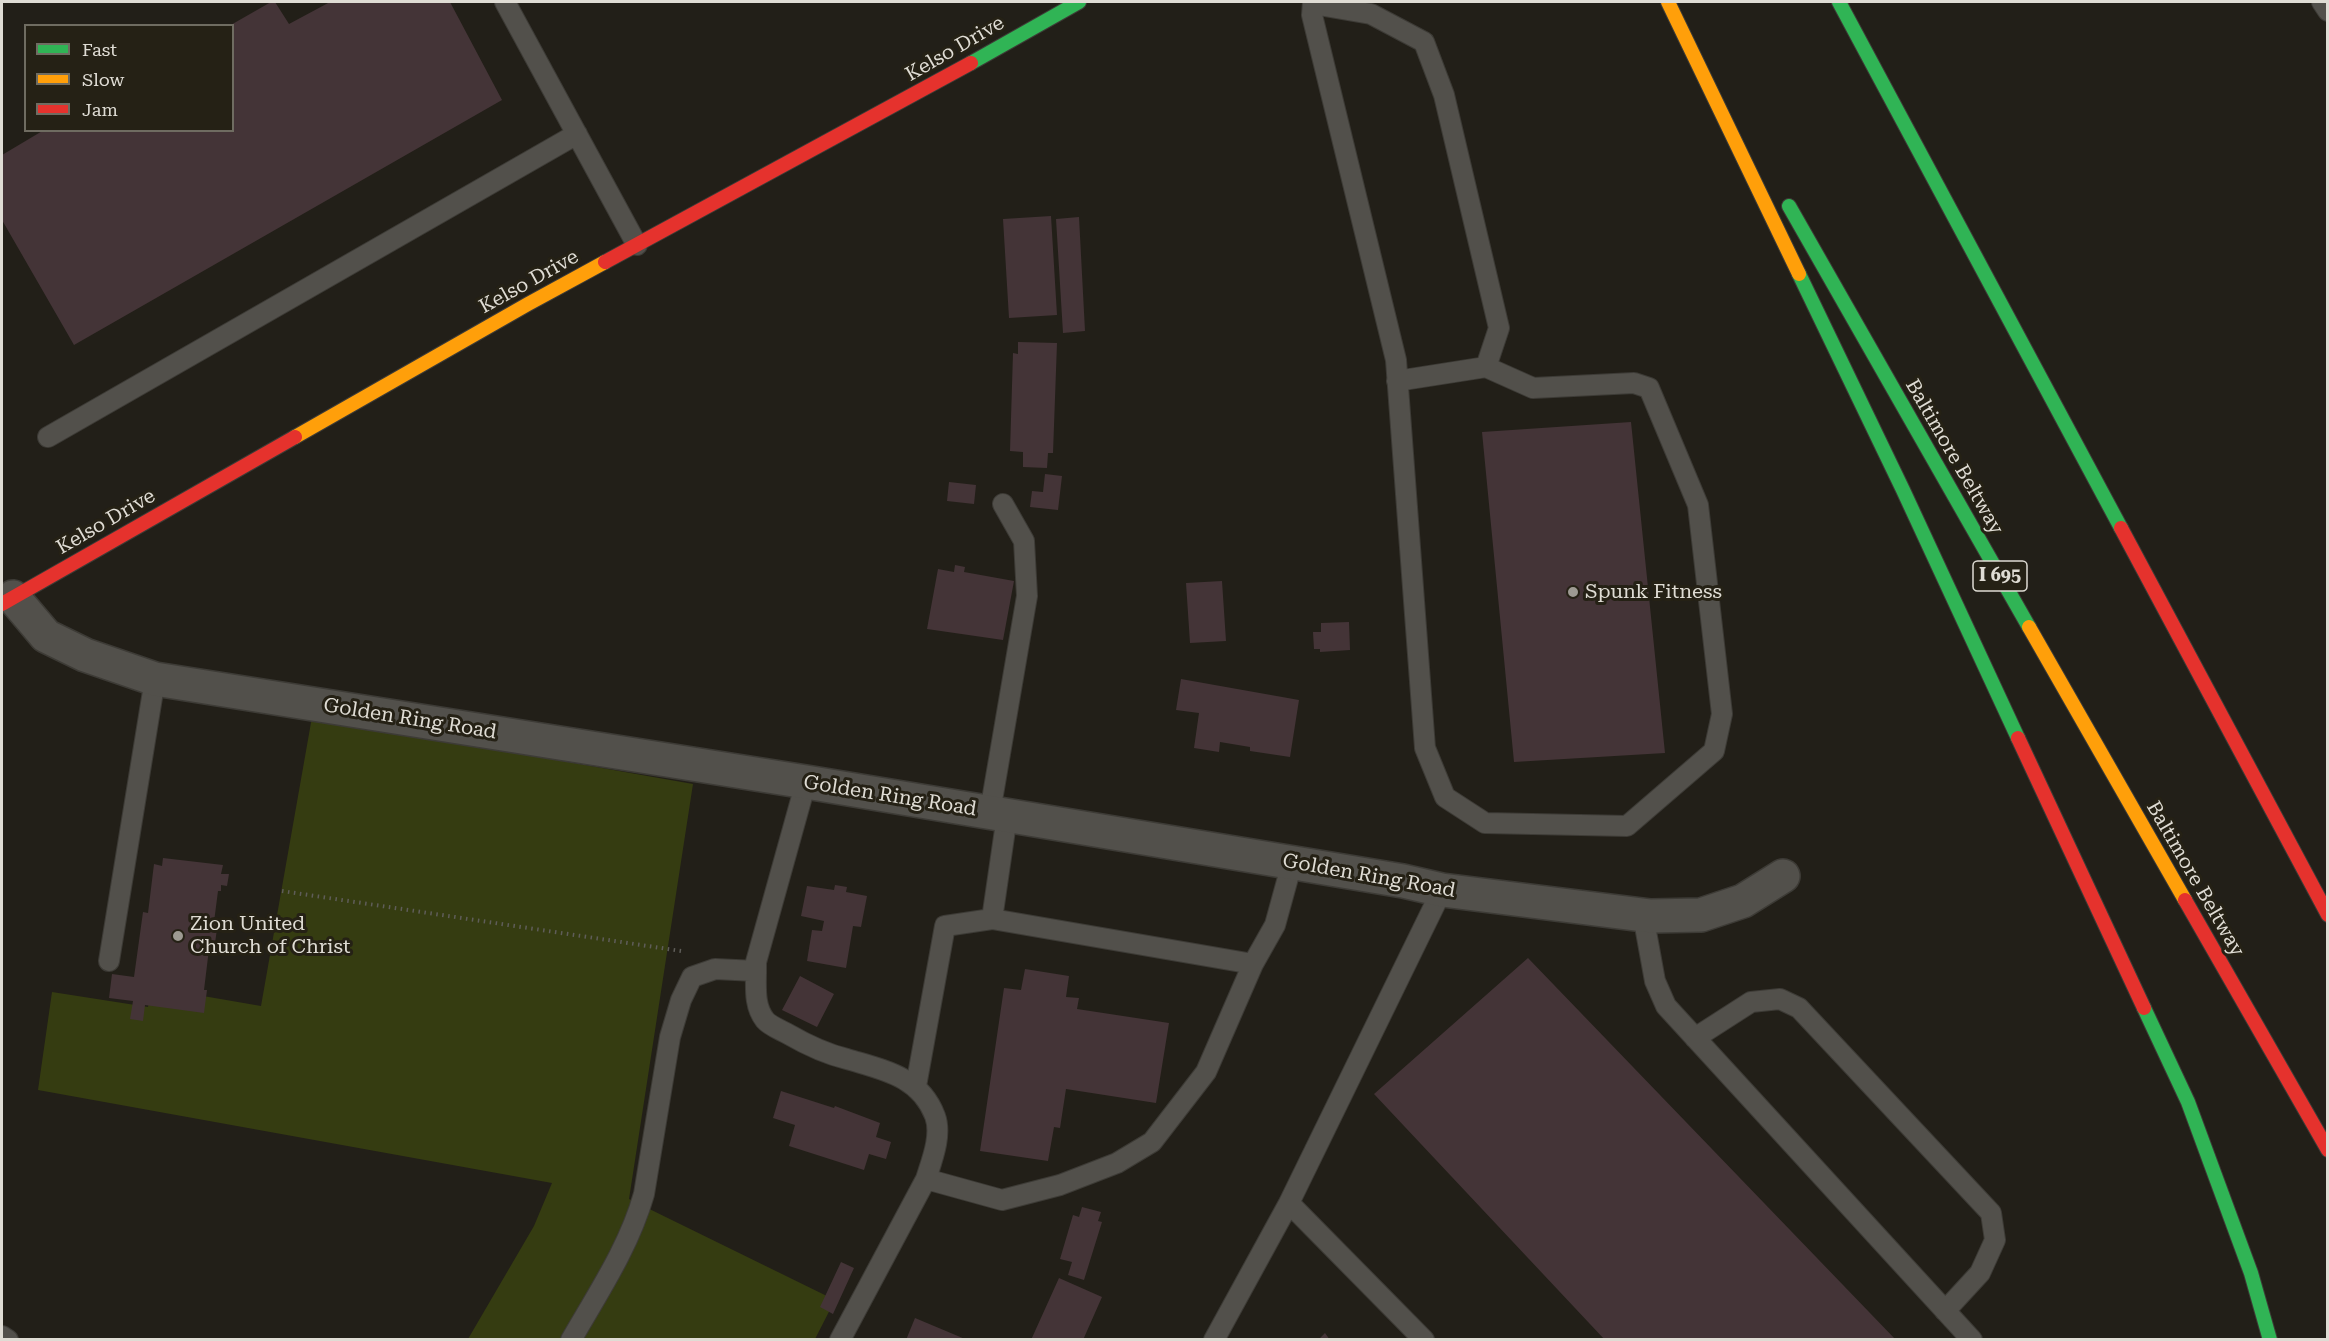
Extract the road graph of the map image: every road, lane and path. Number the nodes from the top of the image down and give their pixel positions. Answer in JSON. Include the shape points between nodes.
{"nodes":[{"id":1,"x":505,"y":2,"type":"edge"},
{"id":2,"x":1079,"y":2,"type":"edge"},
{"id":3,"x":1670,"y":2,"type":"edge"},
{"id":4,"x":1839,"y":2,"type":"edge"},
{"id":5,"x":2322,"y":2,"type":"edge"},
{"id":6,"x":1313,"y":3,"type":"edge"},
{"id":7,"x":2328,"y":11,"type":"edge"},
{"id":8,"x":1743,"y":126,"type":"dead end"},
{"id":9,"x":577,"y":134,"type":"junction"},
{"id":10,"x":1784,"y":198,"type":"dead end"},
{"id":11,"x":637,"y":245,"type":"junction"},
{"id":12,"x":1486,"y":368,"type":"junction"},
{"id":13,"x":1398,"y":381,"type":"junction"},
{"id":14,"x":48,"y":437,"type":"dead end"},
{"id":15,"x":1003,"y":504,"type":"dead end"},
{"id":16,"x":7,"y":601,"type":"edge"},
{"id":17,"x":155,"y":679,"type":"junction"},
{"id":18,"x":806,"y":782,"type":"junction"},
{"id":19,"x":998,"y":814,"type":"junction"},
{"id":20,"x":1292,"y":863,"type":"junction"},
{"id":21,"x":1783,"y":876,"type":"dead end"},
{"id":22,"x":1442,"y":890,"type":"junction"},
{"id":23,"x":282,"y":891,"type":"dead end"},
{"id":24,"x":1643,"y":915,"type":"junction"},
{"id":25,"x":2328,"y":915,"type":"edge"},
{"id":26,"x":992,"y":919,"type":"junction"},
{"id":27,"x":685,"y":951,"type":"dead end"},
{"id":28,"x":109,"y":962,"type":"dead end"},
{"id":29,"x":1253,"y":964,"type":"junction"},
{"id":30,"x":756,"y":971,"type":"junction"},
{"id":31,"x":1695,"y":1038,"type":"junction"},
{"id":32,"x":916,"y":1086,"type":"junction"},
{"id":33,"x":2328,"y":1150,"type":"edge"},
{"id":34,"x":926,"y":1179,"type":"junction"},
{"id":35,"x":1289,"y":1203,"type":"junction"},
{"id":36,"x":1945,"y":1311,"type":"junction"},
{"id":37,"x":2,"y":1336,"type":"edge"},
{"id":38,"x":8,"y":1340,"type":"edge"},
{"id":39,"x":571,"y":1340,"type":"edge"},
{"id":40,"x":840,"y":1340,"type":"edge"},
{"id":41,"x":1214,"y":1340,"type":"edge"},
{"id":42,"x":1424,"y":1340,"type":"edge"},
{"id":43,"x":1972,"y":1340,"type":"edge"},
{"id":44,"x":2270,"y":1340,"type":"edge"}],
"edges":[{"from":1,"to":9,"type":"lane"},
{"from":2,"to":11,"type":"main road","name":"Kelso Drive"},
{"from":3,"to":8,"type":"main road"},
{"from":3,"to":44,"type":"main road","via":[[2188,1102],[2251,1274]]},
{"from":4,"to":25,"type":"main road"},
{"from":5,"to":7,"type":"lane"},
{"from":6,"to":12,"type":"lane","via":[[1371,14],[1424,42],[1444,95],[1499,328]]},
{"from":6,"to":13,"type":"lane","via":[[1312,15]]},
{"from":9,"to":11,"type":"lane"},
{"from":9,"to":14,"type":"lane"},
{"from":10,"to":33,"type":"main road","name":"Baltimore Beltway","number":"I 695"},
{"from":11,"to":16,"type":"main road","name":"Kelso Drive"},
{"from":12,"to":13,"type":"lane"},
{"from":12,"to":13,"type":"lane","via":[[1533,388],[1634,383],[1649,388],[1698,504],[1722,714],[1713,752],[1627,826],[1485,823],[1445,797],[1425,748]]},
{"from":15,"to":19,"type":"lane","via":[[1024,541],[1027,596]]},
{"from":16,"to":17,"type":"street","name":"Golden Ring Road","via":[[46,636],[86,656]]},
{"from":17,"to":18,"type":"street","name":"Golden Ring Road"},
{"from":17,"to":28,"type":"lane"},
{"from":18,"to":19,"type":"street","name":"Golden Ring Road"},
{"from":18,"to":30,"type":"lane"},
{"from":19,"to":20,"type":"street","name":"Golden Ring Road"},
{"from":19,"to":26,"type":"lane"},
{"from":20,"to":22,"type":"street","name":"Golden Ring Road"},
{"from":20,"to":29,"type":"lane","via":[[1275,925]]},
{"from":21,"to":24,"type":"street","name":"Golden Ring Road","via":[[1743,901],[1701,915]]},
{"from":22,"to":24,"type":"street","name":"Golden Ring Road"},
{"from":22,"to":35,"type":"lane"},
{"from":23,"to":27,"type":"path"},
{"from":24,"to":31,"type":"lane","via":[[1655,981],[1666,1006]]},
{"from":26,"to":29,"type":"lane"},
{"from":26,"to":32,"type":"lane","via":[[945,926]]},
{"from":29,"to":34,"type":"lane","via":[[1206,1072],[1152,1142],[1118,1163],[1060,1185],[1002,1200]]},
{"from":30,"to":32,"type":"lane","via":[[756,1001],[765,1021],[807,1046],[882,1068]]},
{"from":30,"to":39,"type":"lane","via":[[716,969],[693,977],[670,1037],[637,1220]]},
{"from":31,"to":36,"type":"lane"},
{"from":31,"to":36,"type":"lane","via":[[1752,1002],[1780,999],[1799,1008],[1991,1214],[1995,1240],[1980,1273]]},
{"from":32,"to":34,"type":"lane","via":[[935,1116],[934,1155]]},
{"from":34,"to":40,"type":"lane"},
{"from":35,"to":41,"type":"lane"},
{"from":35,"to":42,"type":"lane"},
{"from":36,"to":43,"type":"lane"},
{"from":37,"to":38,"type":"lane"}]}
